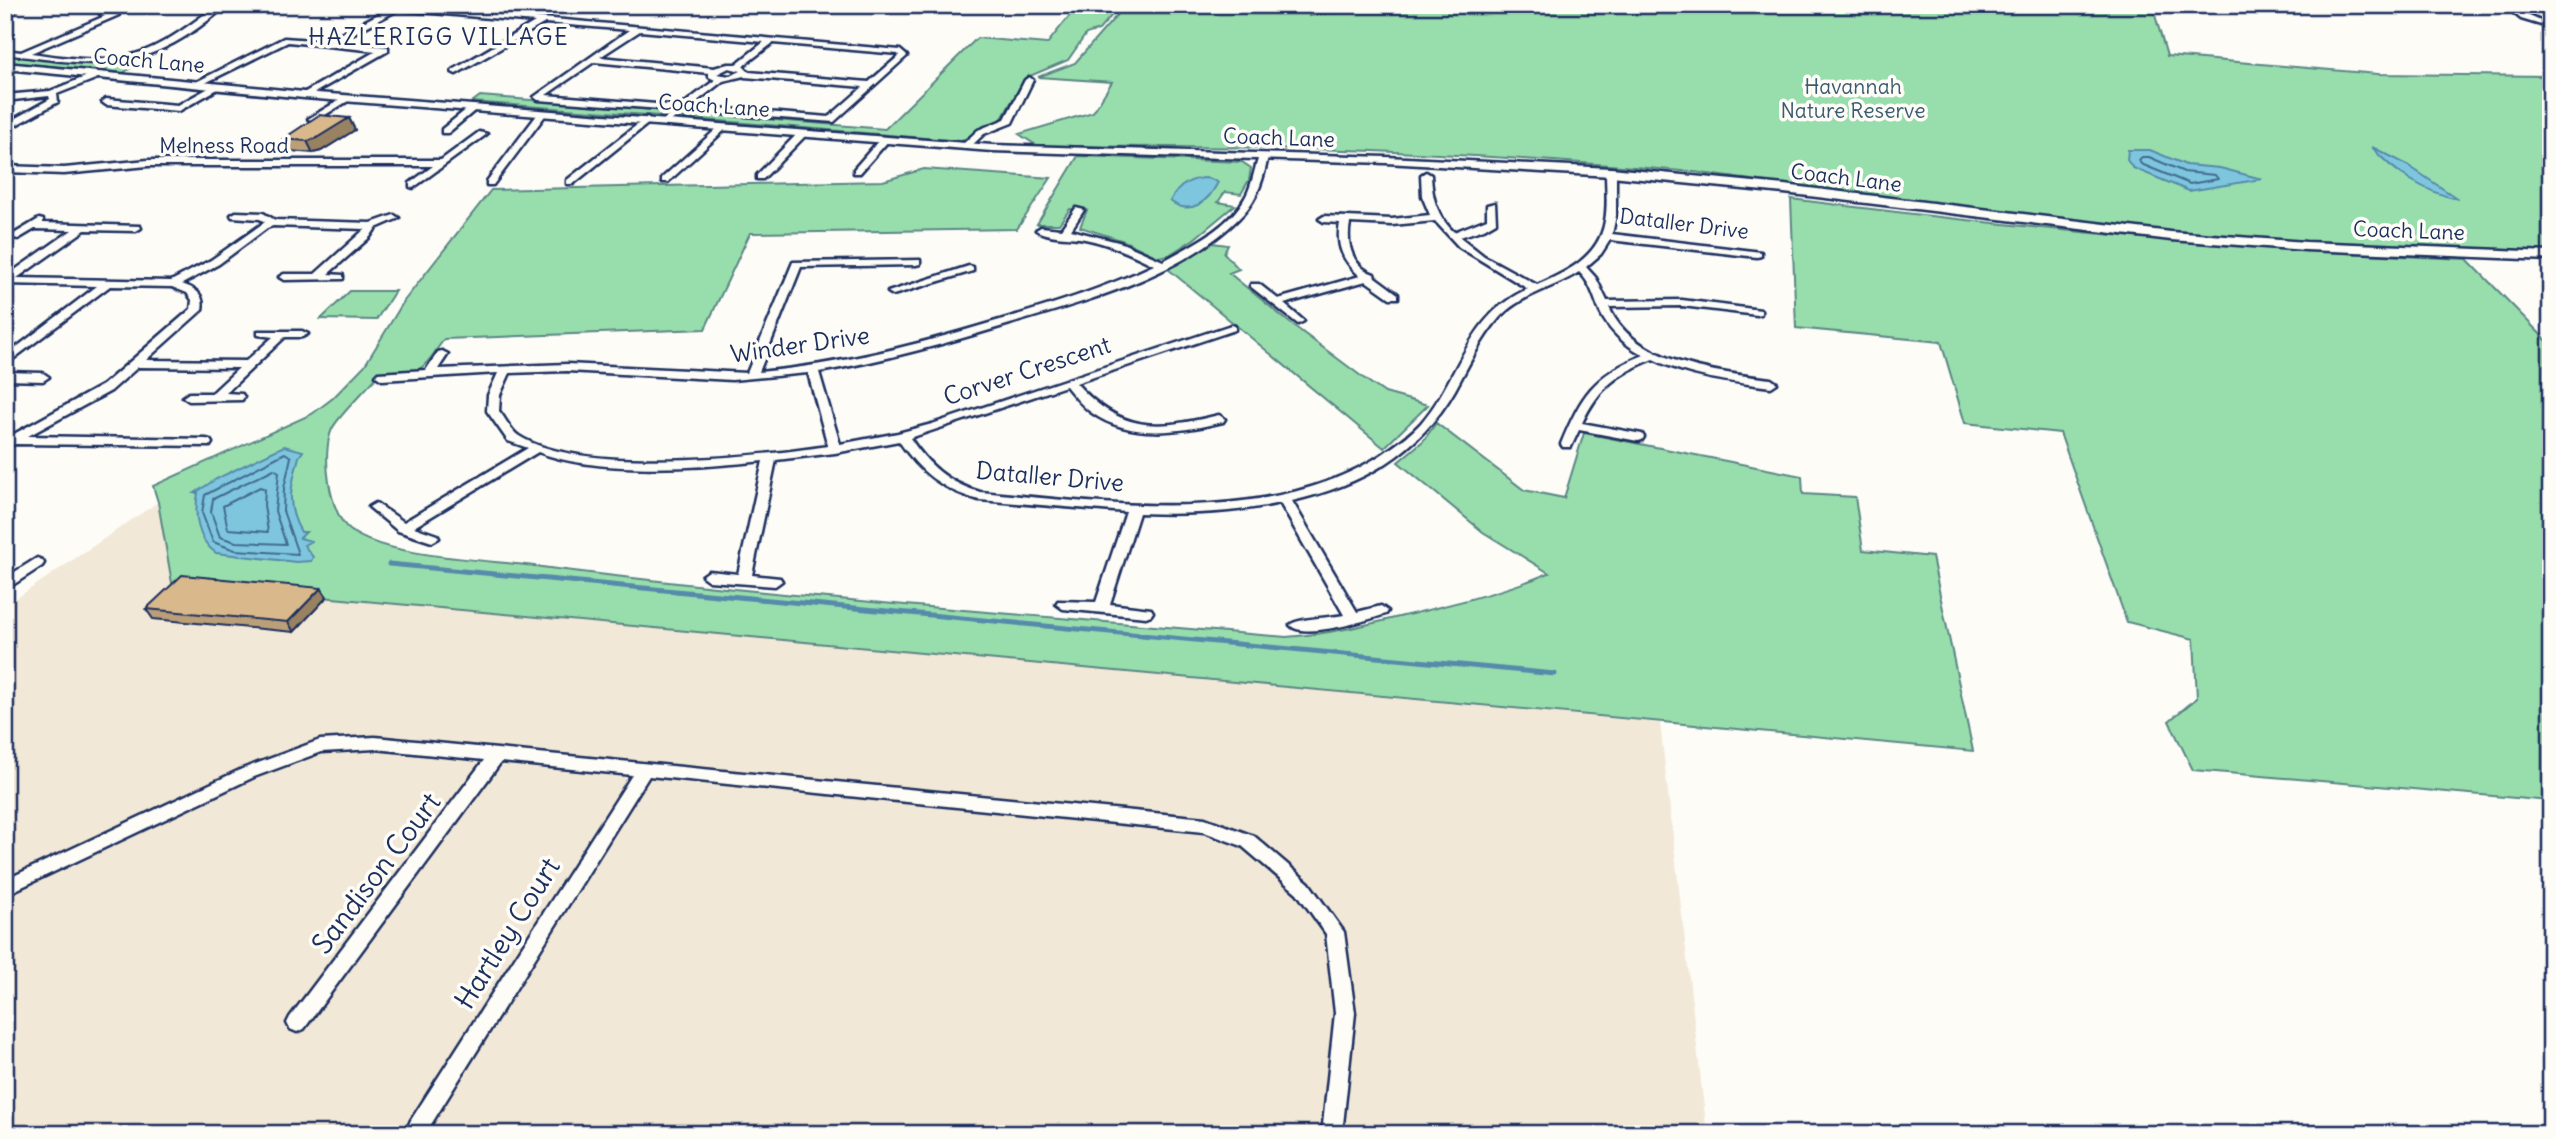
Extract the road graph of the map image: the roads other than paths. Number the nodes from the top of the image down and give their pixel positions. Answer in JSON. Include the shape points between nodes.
{"nodes":[{"id":1,"x":21,"y":5,"type":"edge"},
{"id":2,"x":223,"y":5,"type":"edge"},
{"id":3,"x":366,"y":5,"type":"edge"},
{"id":4,"x":2508,"y":5,"type":"edge"},
{"id":5,"x":397,"y":8,"type":"junction"},
{"id":6,"x":5,"y":14,"type":"edge"},
{"id":7,"x":104,"y":14,"type":"dead end"},
{"id":8,"x":543,"y":21,"type":"junction"},
{"id":9,"x":2546,"y":24,"type":"edge"},
{"id":10,"x":2526,"y":26,"type":"dead end"},
{"id":11,"x":637,"y":30,"type":"junction"},
{"id":12,"x":771,"y":41,"type":"junction"},
{"id":13,"x":330,"y":42,"type":"junction"},
{"id":14,"x":5,"y":52,"type":"edge"},
{"id":15,"x":22,"y":54,"type":"junction"},
{"id":16,"x":591,"y":60,"type":"junction"},
{"id":17,"x":5,"y":66,"type":"edge"},
{"id":18,"x":741,"y":70,"type":"junction"},
{"id":19,"x":456,"y":72,"type":"dead end"},
{"id":20,"x":718,"y":75,"type":"junction"},
{"id":21,"x":95,"y":76,"type":"junction"},
{"id":22,"x":1029,"y":80,"type":"dead end"},
{"id":23,"x":196,"y":85,"type":"junction"},
{"id":24,"x":872,"y":85,"type":"junction"},
{"id":25,"x":219,"y":86,"type":"junction"},
{"id":26,"x":52,"y":93,"type":"junction"},
{"id":27,"x":304,"y":95,"type":"junction"},
{"id":28,"x":5,"y":98,"type":"edge"},
{"id":29,"x":349,"y":98,"type":"junction"},
{"id":30,"x":106,"y":102,"type":"dead end"},
{"id":31,"x":475,"y":107,"type":"junction"},
{"id":32,"x":680,"y":109,"type":"junction"},
{"id":33,"x":543,"y":113,"type":"junction"},
{"id":34,"x":5,"y":118,"type":"edge"},
{"id":35,"x":23,"y":118,"type":"junction"},
{"id":36,"x":312,"y":120,"type":"edge"},
{"id":37,"x":647,"y":120,"type":"junction"},
{"id":38,"x":664,"y":122,"type":"junction"},
{"id":39,"x":724,"y":127,"type":"junction"},
{"id":40,"x":5,"y":128,"type":"edge"},
{"id":41,"x":445,"y":131,"type":"dead end"},
{"id":42,"x":803,"y":133,"type":"junction"},
{"id":43,"x":482,"y":134,"type":"dead end"},
{"id":44,"x":885,"y":139,"type":"junction"},
{"id":45,"x":967,"y":146,"type":"junction"},
{"id":46,"x":1262,"y":156,"type":"junction"},
{"id":47,"x":442,"y":163,"type":"junction"},
{"id":48,"x":5,"y":169,"type":"edge"},
{"id":49,"x":857,"y":172,"type":"dead end"},
{"id":50,"x":1611,"y":172,"type":"junction"},
{"id":51,"x":1426,"y":175,"type":"dead end"},
{"id":52,"x":760,"y":177,"type":"dead end"},
{"id":53,"x":665,"y":180,"type":"dead end"},
{"id":54,"x":570,"y":182,"type":"dead end"},
{"id":55,"x":490,"y":183,"type":"dead end"},
{"id":56,"x":413,"y":186,"type":"dead end"},
{"id":57,"x":1492,"y":205,"type":"dead end"},
{"id":58,"x":1079,"y":210,"type":"dead end"},
{"id":59,"x":236,"y":215,"type":"dead end"},
{"id":60,"x":46,"y":218,"type":"dead end"},
{"id":61,"x":394,"y":218,"type":"dead end"},
{"id":62,"x":1435,"y":218,"type":"junction"},
{"id":63,"x":149,"y":219,"type":"dead end"},
{"id":64,"x":1324,"y":219,"type":"dead end"},
{"id":65,"x":1346,"y":220,"type":"junction"},
{"id":66,"x":272,"y":223,"type":"junction"},
{"id":67,"x":32,"y":226,"type":"junction"},
{"id":68,"x":372,"y":226,"type":"junction"},
{"id":69,"x":83,"y":227,"type":"junction"},
{"id":70,"x":136,"y":228,"type":"junction"},
{"id":71,"x":1041,"y":230,"type":"dead end"},
{"id":72,"x":1065,"y":231,"type":"junction"},
{"id":73,"x":18,"y":236,"type":"dead end"},
{"id":74,"x":125,"y":236,"type":"dead end"},
{"id":75,"x":1452,"y":236,"type":"junction"},
{"id":76,"x":1606,"y":236,"type":"junction"},
{"id":77,"x":1756,"y":254,"type":"dead end"},
{"id":78,"x":2551,"y":256,"type":"edge"},
{"id":79,"x":1162,"y":265,"type":"junction"},
{"id":80,"x":1580,"y":268,"type":"junction"},
{"id":81,"x":969,"y":270,"type":"dead end"},
{"id":82,"x":1370,"y":276,"type":"junction"},
{"id":83,"x":284,"y":277,"type":"dead end"},
{"id":84,"x":318,"y":277,"type":"junction"},
{"id":85,"x":339,"y":277,"type":"dead end"},
{"id":86,"x":5,"y":281,"type":"edge"},
{"id":87,"x":929,"y":281,"type":"junction"},
{"id":88,"x":109,"y":282,"type":"junction"},
{"id":89,"x":173,"y":284,"type":"junction"},
{"id":90,"x":1255,"y":286,"type":"dead end"},
{"id":91,"x":1535,"y":289,"type":"junction"},
{"id":92,"x":893,"y":292,"type":"dead end"},
{"id":93,"x":1394,"y":296,"type":"dead end"},
{"id":94,"x":1276,"y":303,"type":"junction"},
{"id":95,"x":1603,"y":304,"type":"junction"},
{"id":96,"x":1710,"y":307,"type":"junction"},
{"id":97,"x":1756,"y":312,"type":"dead end"},
{"id":98,"x":1298,"y":321,"type":"dead end"},
{"id":99,"x":1710,"y":322,"type":"dead end"},
{"id":100,"x":1231,"y":328,"type":"dead end"},
{"id":101,"x":262,"y":333,"type":"dead end"},
{"id":102,"x":283,"y":333,"type":"junction"},
{"id":103,"x":302,"y":334,"type":"dead end"},
{"id":104,"x":442,"y":354,"type":"dead end"},
{"id":105,"x":1653,"y":355,"type":"junction"},
{"id":106,"x":5,"y":362,"type":"edge"},
{"id":107,"x":138,"y":363,"type":"junction"},
{"id":108,"x":249,"y":365,"type":"junction"},
{"id":109,"x":813,"y":370,"type":"junction"},
{"id":110,"x":505,"y":371,"type":"junction"},
{"id":111,"x":429,"y":374,"type":"junction"},
{"id":112,"x":5,"y":376,"type":"edge"},
{"id":113,"x":382,"y":376,"type":"dead end"},
{"id":114,"x":751,"y":376,"type":"junction"},
{"id":115,"x":43,"y":377,"type":"dead end"},
{"id":116,"x":1068,"y":382,"type":"junction"},
{"id":117,"x":1771,"y":383,"type":"dead end"},
{"id":118,"x":189,"y":397,"type":"dead end"},
{"id":119,"x":215,"y":397,"type":"junction"},
{"id":120,"x":238,"y":397,"type":"dead end"},
{"id":121,"x":1173,"y":412,"type":"dead end"},
{"id":122,"x":1219,"y":419,"type":"dead end"},
{"id":123,"x":1574,"y":425,"type":"junction"},
{"id":124,"x":1172,"y":427,"type":"junction"},
{"id":125,"x":902,"y":436,"type":"junction"},
{"id":126,"x":1639,"y":438,"type":"dead end"},
{"id":127,"x":8,"y":442,"type":"edge"},
{"id":128,"x":190,"y":443,"type":"junction"},
{"id":129,"x":206,"y":443,"type":"dead end"},
{"id":130,"x":1567,"y":444,"type":"dead end"},
{"id":131,"x":535,"y":449,"type":"junction"},
{"id":132,"x":835,"y":449,"type":"junction"},
{"id":133,"x":177,"y":456,"type":"dead end"},
{"id":134,"x":770,"y":458,"type":"junction"},
{"id":135,"x":1285,"y":500,"type":"junction"},
{"id":136,"x":1134,"y":507,"type":"junction"},
{"id":137,"x":376,"y":508,"type":"dead end"},
{"id":138,"x":403,"y":528,"type":"junction"},
{"id":139,"x":432,"y":538,"type":"dead end"},
{"id":140,"x":37,"y":563,"type":"dead end"},
{"id":141,"x":709,"y":576,"type":"dead end"},
{"id":142,"x":744,"y":579,"type":"junction"},
{"id":143,"x":775,"y":581,"type":"dead end"},
{"id":144,"x":5,"y":585,"type":"edge"},
{"id":145,"x":1063,"y":604,"type":"dead end"},
{"id":146,"x":1101,"y":608,"type":"junction"},
{"id":147,"x":1381,"y":611,"type":"dead end"},
{"id":148,"x":1146,"y":612,"type":"dead end"},
{"id":149,"x":1353,"y":618,"type":"junction"},
{"id":150,"x":1297,"y":625,"type":"dead end"},
{"id":151,"x":497,"y":755,"type":"junction"},
{"id":152,"x":644,"y":770,"type":"junction"},
{"id":153,"x":5,"y":888,"type":"edge"},
{"id":154,"x":297,"y":1023,"type":"dead end"},
{"id":155,"x":418,"y":1127,"type":"dead end"},
{"id":156,"x":1332,"y":1134,"type":"edge"}],
"edges":[{"from":1,"to":6,"type":"street"},
{"from":2,"to":15,"type":"street","via":[[154,50],[131,58],[95,62]]},
{"from":3,"to":5,"type":"street"},
{"from":4,"to":9,"type":"street","via":[[2524,17]]},
{"from":5,"to":8,"type":"street"},
{"from":5,"to":13,"type":"street"},
{"from":7,"to":15,"type":"street","via":[[115,15]]},
{"from":8,"to":11,"type":"street"},
{"from":8,"to":19,"type":"street"},
{"from":9,"to":10,"type":"street"},
{"from":11,"to":12,"type":"street"},
{"from":11,"to":16,"type":"street"},
{"from":12,"to":18,"type":"street"},
{"from":12,"to":24,"type":"street","via":[[900,52],[903,55]]},
{"from":13,"to":23,"type":"street","via":[[282,41]]},
{"from":13,"to":27,"type":"street","via":[[385,49]]},
{"from":14,"to":15,"type":"street"},
{"from":16,"to":20,"type":"street"},
{"from":16,"to":32,"type":"street","via":[[538,97]]},
{"from":17,"to":21,"type":"street","name":"Coach Lane"},
{"from":18,"to":20,"type":"street"},
{"from":18,"to":24,"type":"street"},
{"from":20,"to":32,"type":"street"},
{"from":21,"to":23,"type":"street","name":"Coach Lane"},
{"from":21,"to":26,"type":"street"},
{"from":22,"to":45,"type":"street","via":[[1009,121],[981,132]]},
{"from":23,"to":25,"type":"street","name":"Coach Lane"},
{"from":24,"to":32,"type":"street","via":[[835,119],[825,121]]},
{"from":25,"to":27,"type":"street","name":"Coach Lane"},
{"from":25,"to":30,"type":"street","via":[[179,108]]},
{"from":26,"to":28,"type":"street"},
{"from":26,"to":35,"type":"street","via":[[55,100]]},
{"from":27,"to":29,"type":"street","name":"Coach Lane"},
{"from":29,"to":31,"type":"street","name":"Coach Lane"},
{"from":29,"to":36,"type":"street"},
{"from":31,"to":33,"type":"street","name":"Coach Lane"},
{"from":31,"to":41,"type":"street"},
{"from":32,"to":38,"type":"street"},
{"from":33,"to":37,"type":"street","name":"Coach Lane"},
{"from":33,"to":55,"type":"street"},
{"from":34,"to":35,"type":"street"},
{"from":35,"to":40,"type":"street"},
{"from":37,"to":38,"type":"street","name":"Coach Lane"},
{"from":37,"to":54,"type":"street"},
{"from":38,"to":39,"type":"street","name":"Coach Lane"},
{"from":39,"to":42,"type":"street","name":"Coach Lane"},
{"from":39,"to":53,"type":"street"},
{"from":42,"to":44,"type":"street","name":"Coach Lane"},
{"from":42,"to":52,"type":"street"},
{"from":43,"to":47,"type":"street"},
{"from":44,"to":45,"type":"street","name":"Coach Lane"},
{"from":44,"to":49,"type":"street"},
{"from":45,"to":46,"type":"street","name":"Coach Lane"},
{"from":46,"to":50,"type":"street","name":"Coach Lane"},
{"from":46,"to":79,"type":"street","name":"Winder Drive","via":[[1254,195],[1240,212],[1220,230]]},
{"from":47,"to":48,"type":"street","name":"Melness Road","via":[[175,163],[64,171]]},
{"from":47,"to":56,"type":"street"},
{"from":50,"to":76,"type":"street","name":"Dataller Drive"},
{"from":50,"to":78,"type":"street","name":"Coach Lane","via":[[2171,236]]},
{"from":51,"to":62,"type":"street","via":[[1427,198]]},
{"from":57,"to":75,"type":"street","via":[[1492,220]]},
{"from":58,"to":72,"type":"street"},
{"from":59,"to":66,"type":"street","via":[[262,216]]},
{"from":60,"to":67,"type":"street"},
{"from":61,"to":68,"type":"street"},
{"from":62,"to":65,"type":"street"},
{"from":62,"to":75,"type":"street"},
{"from":63,"to":70,"type":"street"},
{"from":64,"to":65,"type":"street"},
{"from":65,"to":82,"type":"street","via":[[1342,250]]},
{"from":66,"to":68,"type":"street"},
{"from":66,"to":89,"type":"street"},
{"from":67,"to":69,"type":"street"},
{"from":67,"to":73,"type":"street"},
{"from":68,"to":84,"type":"street"},
{"from":69,"to":70,"type":"street"},
{"from":69,"to":86,"type":"street"},
{"from":70,"to":74,"type":"street"},
{"from":71,"to":72,"type":"street"},
{"from":72,"to":79,"type":"street","via":[[1102,238]]},
{"from":75,"to":91,"type":"street"},
{"from":76,"to":77,"type":"street","name":"Dataller Drive"},
{"from":76,"to":80,"type":"street","name":"Dataller Drive"},
{"from":79,"to":109,"type":"street","name":"Winder Drive","via":[[1123,284],[962,335]]},
{"from":80,"to":91,"type":"street","name":"Dataller Drive"},
{"from":80,"to":95,"type":"street","via":[[1591,276]]},
{"from":81,"to":87,"type":"street"},
{"from":82,"to":93,"type":"street"},
{"from":82,"to":94,"type":"street"},
{"from":83,"to":84,"type":"street"},
{"from":84,"to":85,"type":"street"},
{"from":86,"to":88,"type":"street"},
{"from":87,"to":92,"type":"street"},
{"from":87,"to":114,"type":"street","via":[[918,257],[797,264]]},
{"from":88,"to":89,"type":"street"},
{"from":88,"to":106,"type":"street"},
{"from":89,"to":107,"type":"street","via":[[191,291],[198,300],[196,310]]},
{"from":90,"to":94,"type":"street"},
{"from":91,"to":135,"type":"street","name":"Dataller Drive","via":[[1495,315],[1430,420],[1411,441],[1356,475]]},
{"from":94,"to":98,"type":"street"},
{"from":95,"to":96,"type":"street"},
{"from":95,"to":105,"type":"street","via":[[1618,329]]},
{"from":96,"to":97,"type":"street"},
{"from":96,"to":99,"type":"street"},
{"from":100,"to":116,"type":"street","name":"Corver Crescent"},
{"from":101,"to":102,"type":"street"},
{"from":102,"to":103,"type":"street"},
{"from":102,"to":108,"type":"street"},
{"from":104,"to":111,"type":"street"},
{"from":105,"to":117,"type":"street","via":[[1695,371]]},
{"from":105,"to":123,"type":"street","via":[[1603,379]]},
{"from":107,"to":108,"type":"street"},
{"from":107,"to":127,"type":"street","via":[[107,388]]},
{"from":108,"to":119,"type":"street"},
{"from":109,"to":114,"type":"street","name":"Winder Drive"},
{"from":109,"to":132,"type":"street"},
{"from":110,"to":111,"type":"street","name":"Winder Drive"},
{"from":110,"to":114,"type":"street","name":"Winder Drive","via":[[603,368]]},
{"from":110,"to":131,"type":"street","name":"Corver Crescent","via":[[493,402],[497,422],[518,442]]},
{"from":111,"to":113,"type":"street","name":"Winder Drive"},
{"from":112,"to":115,"type":"street"},
{"from":116,"to":124,"type":"street","via":[[1108,418]]},
{"from":116,"to":125,"type":"street","name":"Corver Crescent"},
{"from":118,"to":119,"type":"street"},
{"from":119,"to":120,"type":"street"},
{"from":121,"to":124,"type":"street"},
{"from":122,"to":124,"type":"street"},
{"from":123,"to":126,"type":"street"},
{"from":123,"to":130,"type":"street"},
{"from":125,"to":132,"type":"street","name":"Corver Crescent"},
{"from":125,"to":136,"type":"street","name":"Dataller Drive","via":[[922,467],[960,491]]},
{"from":127,"to":128,"type":"street"},
{"from":128,"to":129,"type":"street"},
{"from":128,"to":133,"type":"street"},
{"from":131,"to":134,"type":"street","name":"Corver Crescent","via":[[619,462]]},
{"from":131,"to":138,"type":"street"},
{"from":132,"to":134,"type":"street","name":"Corver Crescent"},
{"from":134,"to":142,"type":"street"},
{"from":135,"to":136,"type":"street","name":"Dataller Drive","via":[[1196,509]]},
{"from":135,"to":149,"type":"street"},
{"from":136,"to":146,"type":"street","name":"Dataller Drive"},
{"from":137,"to":138,"type":"street"},
{"from":138,"to":139,"type":"street"},
{"from":140,"to":144,"type":"street"},
{"from":141,"to":142,"type":"street"},
{"from":142,"to":143,"type":"street"},
{"from":145,"to":146,"type":"street"},
{"from":146,"to":148,"type":"street"},
{"from":147,"to":149,"type":"street"},
{"from":149,"to":150,"type":"street"},
{"from":151,"to":152,"type":"street"},
{"from":151,"to":153,"type":"street","via":[[375,743],[320,746],[248,773]]},
{"from":151,"to":154,"type":"street","name":"Sandison Court"},
{"from":152,"to":155,"type":"street","name":"Hartley Court"},
{"from":152,"to":156,"type":"street","via":[[1205,825],[1248,841],[1303,888],[1335,932],[1345,1013]]}]}
